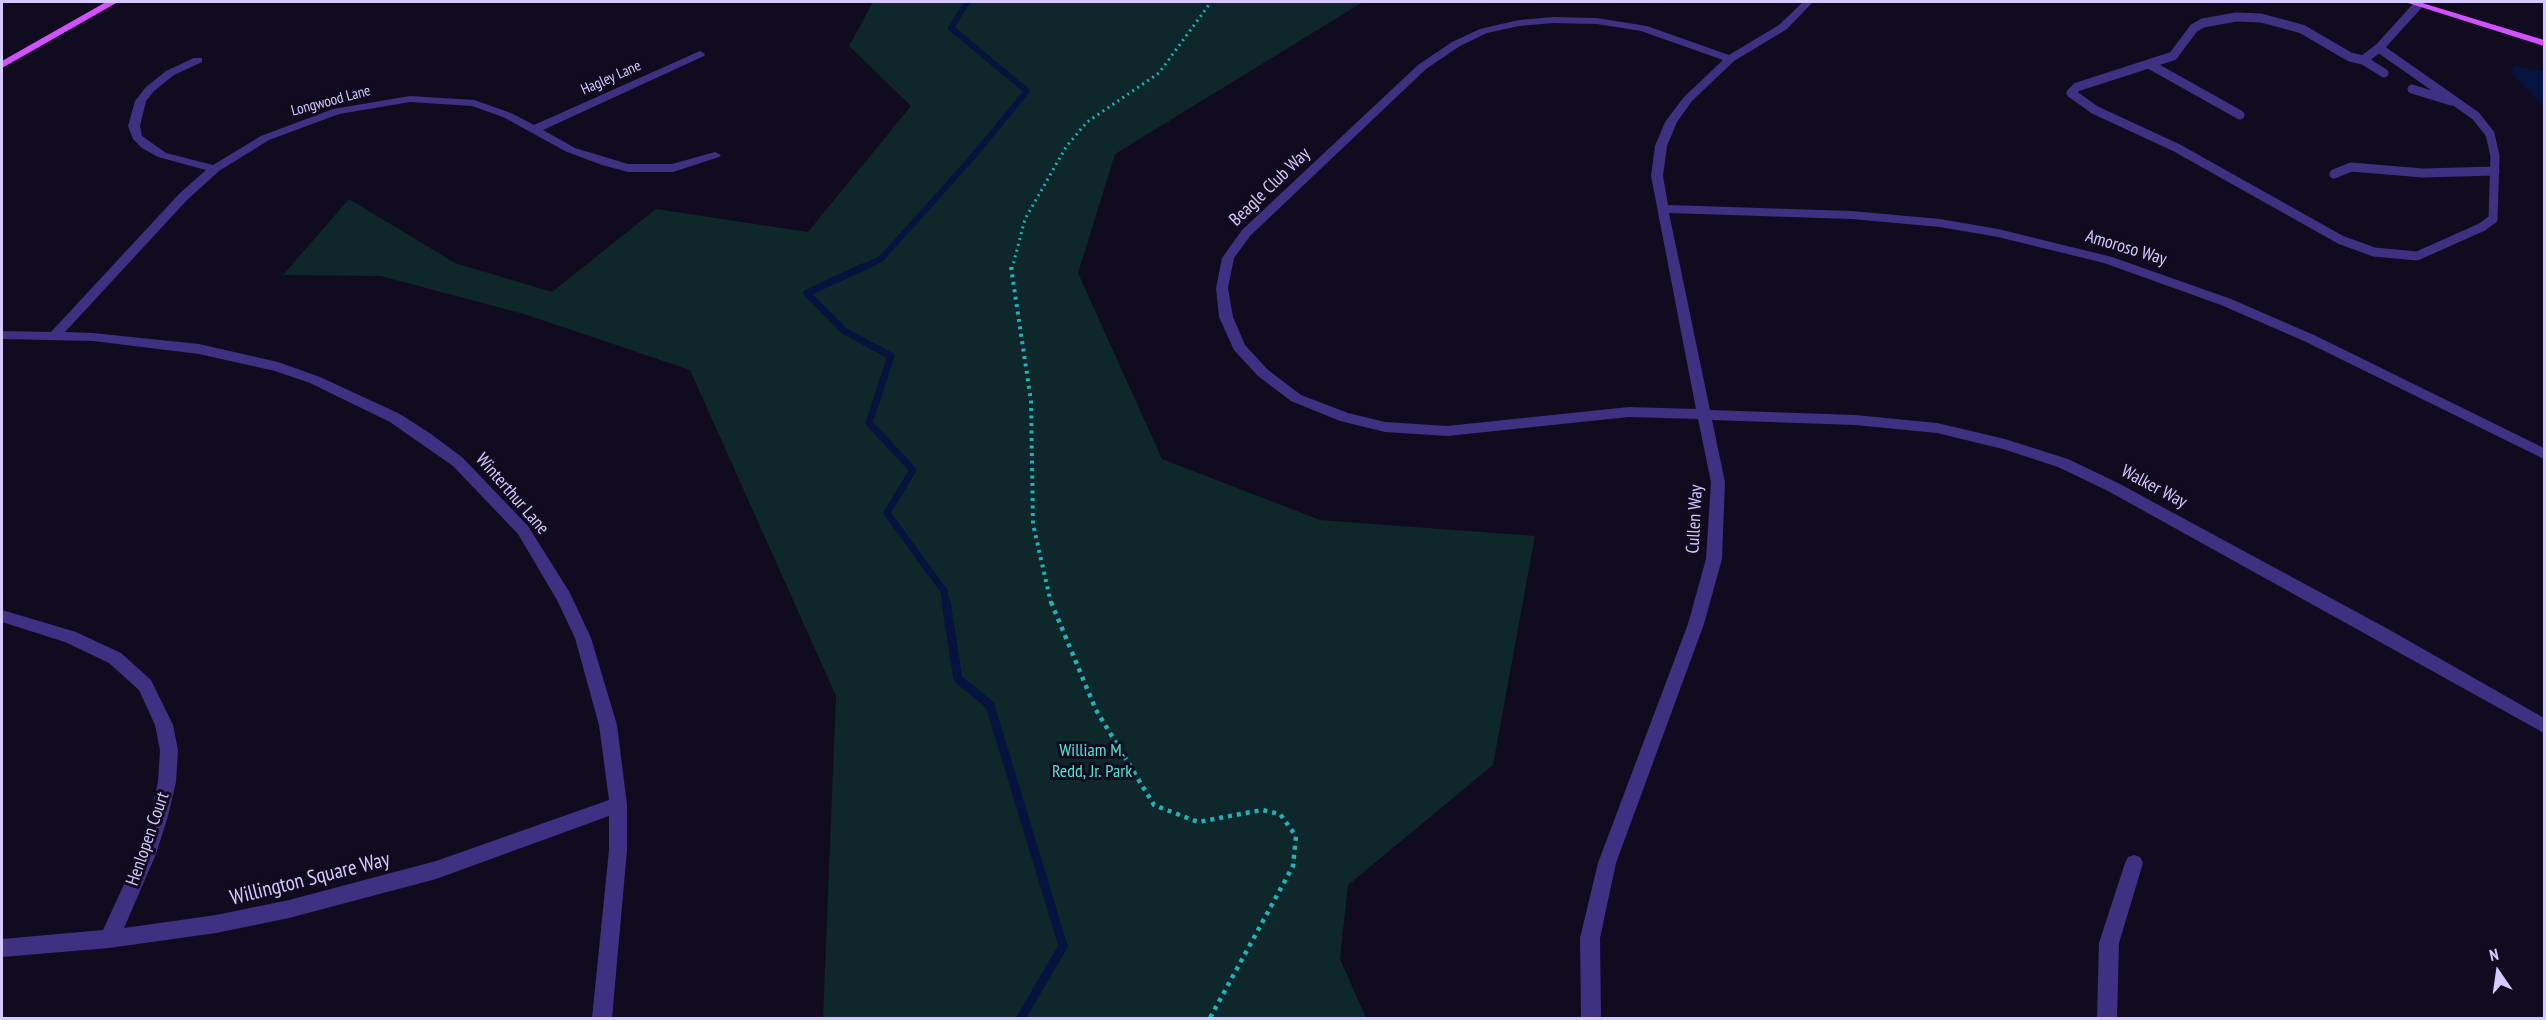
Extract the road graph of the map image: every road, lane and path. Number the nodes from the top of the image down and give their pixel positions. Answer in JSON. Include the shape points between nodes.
{"nodes":[{"id":1,"x":113,"y":2,"type":"edge"},
{"id":2,"x":1211,"y":2,"type":"edge"},
{"id":3,"x":1808,"y":2,"type":"edge"},
{"id":4,"x":2416,"y":2,"type":"edge"},
{"id":5,"x":2544,"y":43,"type":"edge"},
{"id":6,"x":2379,"y":48,"type":"junction"},
{"id":7,"x":700,"y":54,"type":"dead end"},
{"id":8,"x":1730,"y":59,"type":"junction"},
{"id":9,"x":198,"y":60,"type":"dead end"},
{"id":10,"x":2364,"y":60,"type":"junction"},
{"id":11,"x":2149,"y":64,"type":"junction"},
{"id":12,"x":2,"y":65,"type":"edge"},
{"id":13,"x":2384,"y":73,"type":"dead end"},
{"id":14,"x":2412,"y":88,"type":"dead end"},
{"id":15,"x":2458,"y":102,"type":"junction"},
{"id":16,"x":2240,"y":115,"type":"dead end"},
{"id":17,"x":534,"y":130,"type":"junction"},
{"id":18,"x":715,"y":155,"type":"dead end"},
{"id":19,"x":215,"y":169,"type":"junction"},
{"id":20,"x":2495,"y":171,"type":"junction"},
{"id":21,"x":2334,"y":174,"type":"dead end"},
{"id":22,"x":1662,"y":208,"type":"junction"},
{"id":23,"x":2,"y":335,"type":"edge"},
{"id":24,"x":55,"y":335,"type":"junction"},
{"id":25,"x":1703,"y":414,"type":"junction"},
{"id":26,"x":2544,"y":454,"type":"edge"},
{"id":27,"x":2,"y":616,"type":"edge"},
{"id":28,"x":2544,"y":726,"type":"edge"},
{"id":29,"x":618,"y":805,"type":"junction"},
{"id":30,"x":2134,"y":863,"type":"dead end"},
{"id":31,"x":109,"y":939,"type":"junction"},
{"id":32,"x":2,"y":948,"type":"edge"},
{"id":33,"x":602,"y":1018,"type":"edge"},
{"id":34,"x":1210,"y":1018,"type":"edge"},
{"id":35,"x":1591,"y":1018,"type":"edge"},
{"id":36,"x":2107,"y":1018,"type":"edge"}],
"edges":[{"from":1,"to":12,"type":"main road"},
{"from":2,"to":34,"type":"path","via":[[1159,73],[1087,122],[1066,147],[1025,219],[1011,264],[1031,401],[1033,525],[1053,610],[1096,710],[1154,805],[1198,822],[1262,810],[1280,814],[1296,836],[1293,866]]},
{"from":3,"to":8,"type":"street","name":"Cullen Way","via":[[1783,27]]},
{"from":4,"to":5,"type":"main road"},
{"from":4,"to":6,"type":"lane"},
{"from":6,"to":10,"type":"lane"},
{"from":6,"to":15,"type":"lane"},
{"from":7,"to":17,"type":"street","name":"Hagley Lane"},
{"from":8,"to":22,"type":"street","name":"Cullen Way","via":[[1688,99],[1671,122],[1661,146],[1657,176]]},
{"from":8,"to":25,"type":"street","name":"Beagle Club Way","via":[[1643,28],[1597,21],[1519,23],[1456,44],[1422,67],[1246,233],[1228,258],[1222,288],[1226,316],[1239,347],[1263,373],[1296,398],[1346,417],[1385,427],[1448,431],[1629,412]]},
{"from":9,"to":19,"type":"street","via":[[154,85],[141,101],[134,126],[137,137],[162,155]]},
{"from":10,"to":11,"type":"lane","via":[[2350,57],[2302,29],[2261,18],[2236,17],[2194,27],[2173,56]]},
{"from":10,"to":13,"type":"lane"},
{"from":11,"to":16,"type":"lane"},
{"from":11,"to":20,"type":"lane","via":[[2077,87],[2071,93],[2095,110],[2177,148],[2341,240],[2374,252],[2417,256],[2482,227],[2493,219]]},
{"from":14,"to":15,"type":"lane"},
{"from":15,"to":20,"type":"lane","via":[[2490,134]]},
{"from":17,"to":18,"type":"street","name":"Longwood Lane","via":[[587,157],[628,168],[680,166]]},
{"from":17,"to":19,"type":"street","name":"Longwood Lane","via":[[474,103],[434,99],[385,102],[337,111],[288,128],[242,150]]},
{"from":19,"to":24,"type":"street","name":"Longwood Lane","via":[[183,197]]},
{"from":20,"to":21,"type":"lane","via":[[2423,173],[2351,167]]},
{"from":22,"to":25,"type":"street","name":"Cullen Way"},
{"from":22,"to":26,"type":"street","name":"Amoroso Way","via":[[1940,222],[2108,260],[2164,278],[2309,338]]},
{"from":23,"to":24,"type":"street","name":"Winterthur Lane"},
{"from":24,"to":29,"type":"street","name":"Winterthur Lane","via":[[199,349],[278,368],[346,393],[395,418],[458,462],[523,530],[564,597],[583,638],[608,725]]},
{"from":25,"to":28,"type":"street","name":"Walker Way","via":[[1855,420],[1937,428],[2006,444],[2063,463],[2382,634]]},
{"from":25,"to":35,"type":"street","name":"Cullen Way","via":[[1718,482],[1714,560],[1696,624],[1606,863],[1590,938]]},
{"from":27,"to":31,"type":"street","name":"Henlopen Court","via":[[70,637],[115,658],[145,685],[164,725],[168,771],[159,816],[147,854]]},
{"from":29,"to":31,"type":"street","name":"Willington Square Way","via":[[436,870],[359,892],[216,924]]},
{"from":29,"to":33,"type":"street","name":"Winterthur Lane","via":[[614,912]]},
{"from":30,"to":36,"type":"street","via":[[2109,943]]},
{"from":31,"to":32,"type":"street","name":"Willington Square Way"}]}
